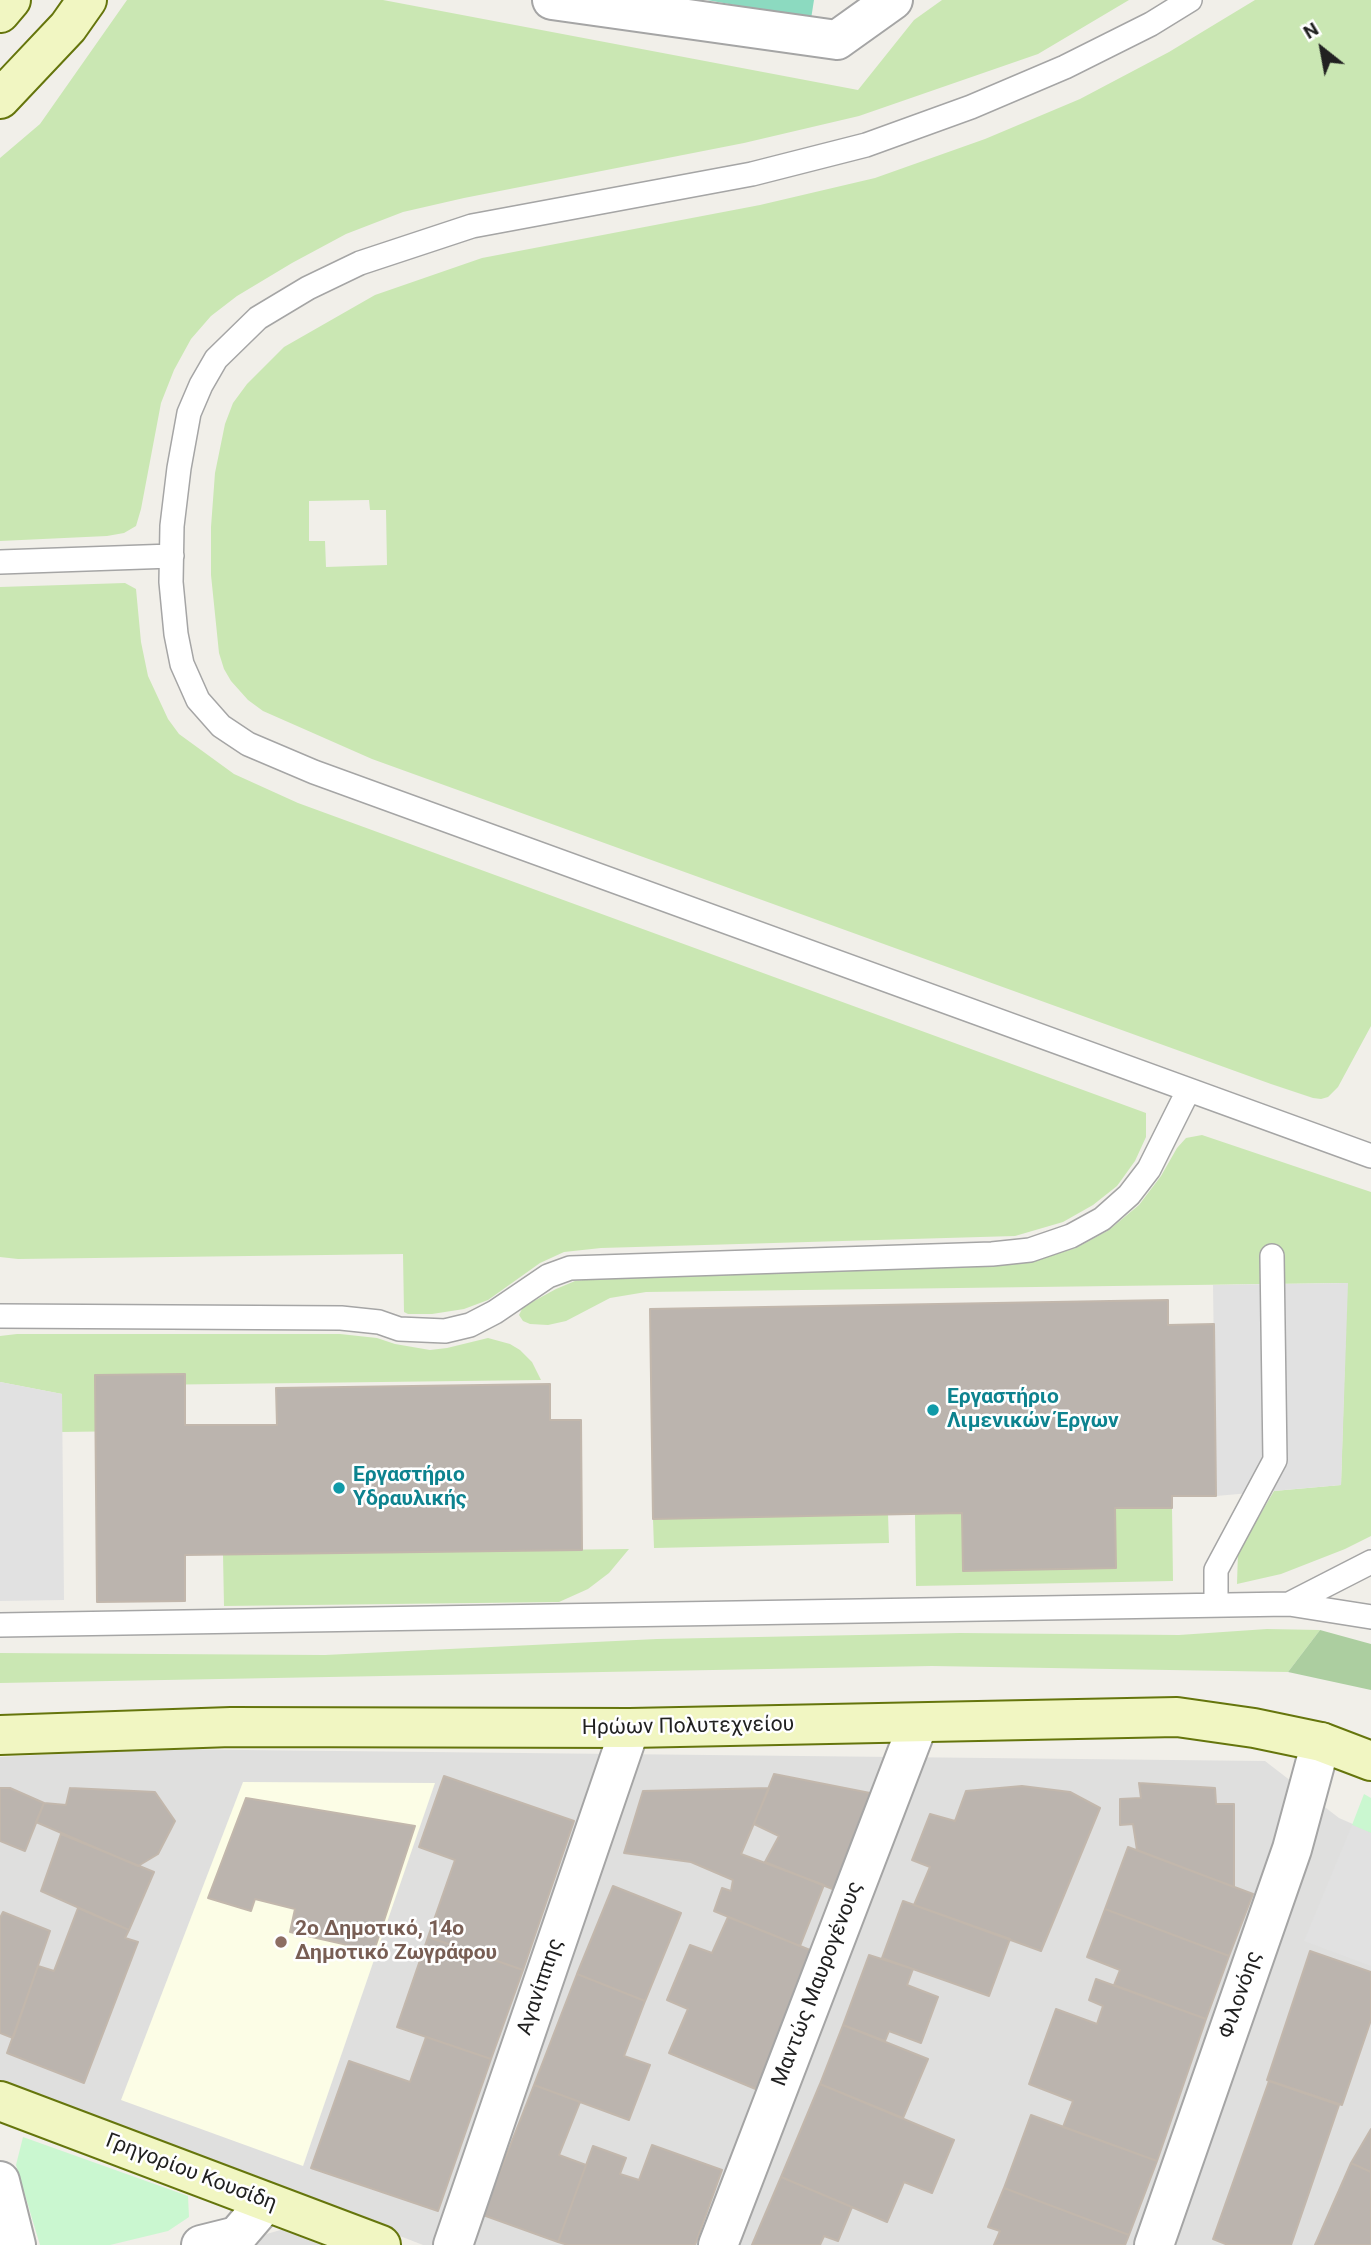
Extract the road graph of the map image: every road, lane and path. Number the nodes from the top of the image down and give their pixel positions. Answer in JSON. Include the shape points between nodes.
{"nodes":[{"id":1,"x":11,"y":0,"type":"edge"},
{"id":2,"x":87,"y":0,"type":"edge"},
{"id":3,"x":552,"y":0,"type":"edge"},
{"id":4,"x":893,"y":0,"type":"edge"},
{"id":5,"x":1190,"y":0,"type":"edge"},
{"id":6,"x":0,"y":13,"type":"edge"},
{"id":7,"x":0,"y":99,"type":"edge"},
{"id":8,"x":172,"y":556,"type":"junction"},
{"id":9,"x":0,"y":562,"type":"edge"},
{"id":10,"x":1188,"y":1091,"type":"junction"},
{"id":11,"x":1371,"y":1156,"type":"edge"},
{"id":12,"x":1272,"y":1256,"type":"dead end"},
{"id":13,"x":0,"y":1316,"type":"edge"},
{"id":14,"x":1371,"y":1562,"type":"edge"},
{"id":15,"x":1289,"y":1604,"type":"junction"},
{"id":16,"x":1216,"y":1605,"type":"junction"},
{"id":17,"x":1371,"y":1617,"type":"edge"},
{"id":18,"x":0,"y":1625,"type":"edge"},
{"id":19,"x":918,"y":1724,"type":"junction"},
{"id":20,"x":630,"y":1728,"type":"junction"},
{"id":21,"x":0,"y":1735,"type":"edge"},
{"id":22,"x":1321,"y":1742,"type":"junction"},
{"id":23,"x":1371,"y":1761,"type":"edge"},
{"id":24,"x":0,"y":2101,"type":"edge"},
{"id":25,"x":0,"y":2181,"type":"edge"},
{"id":26,"x":266,"y":2202,"type":"junction"},
{"id":27,"x":16,"y":2245,"type":"edge"},
{"id":28,"x":201,"y":2245,"type":"edge"},
{"id":29,"x":381,"y":2245,"type":"edge"},
{"id":30,"x":453,"y":2245,"type":"edge"},
{"id":31,"x":718,"y":2245,"type":"edge"},
{"id":32,"x":1154,"y":2245,"type":"edge"}],
"edges":[{"from":1,"to":6,"type":"street"},
{"from":2,"to":7,"type":"street","via":[[68,27]]},
{"from":3,"to":4,"type":"street","via":[[837,40]]},
{"from":5,"to":8,"type":"lane","via":[[1065,67],[866,145],[752,174],[472,226],[360,263],[308,288],[258,318],[216,359],[201,385],[189,413],[179,468]]},
{"from":8,"to":9,"type":"lane"},
{"from":8,"to":10,"type":"lane","via":[[176,634],[190,685],[221,726],[248,744]]},
{"from":10,"to":11,"type":"lane"},
{"from":10,"to":13,"type":"lane","via":[[1149,1169],[1129,1195],[1102,1219],[1030,1250],[570,1268],[548,1276],[470,1325],[445,1331],[418,1332],[341,1318]]},
{"from":12,"to":16,"type":"lane","via":[[1275,1460],[1216,1570]]},
{"from":14,"to":15,"type":"lane"},
{"from":15,"to":16,"type":"lane"},
{"from":15,"to":17,"type":"lane"},
{"from":16,"to":18,"type":"lane"},
{"from":19,"to":20,"type":"street","name":"Ηρώων Πολυτεχνείου"},
{"from":19,"to":22,"type":"street","name":"Ηρώων Πολυτεχνείου","via":[[1177,1717]]},
{"from":19,"to":31,"type":"street","name":"Μαντώς Μαυρογένους"},
{"from":20,"to":21,"type":"street","name":"Ηρώων Πολυτεχνείου","via":[[231,1727]]},
{"from":20,"to":30,"type":"street","name":"Αγανίππης"},
{"from":22,"to":23,"type":"street","name":"Ηρώων Πολυτεχνείου"},
{"from":22,"to":32,"type":"street","name":"Φιλονόης","via":[[1292,1849]]},
{"from":24,"to":26,"type":"street","name":"Γρηγορίου Κουσίδη"},
{"from":25,"to":27,"type":"street"},
{"from":26,"to":28,"type":"street","via":[[237,2236]]},
{"from":26,"to":29,"type":"street","name":"Γρηγορίου Κουσίδη"}]}
